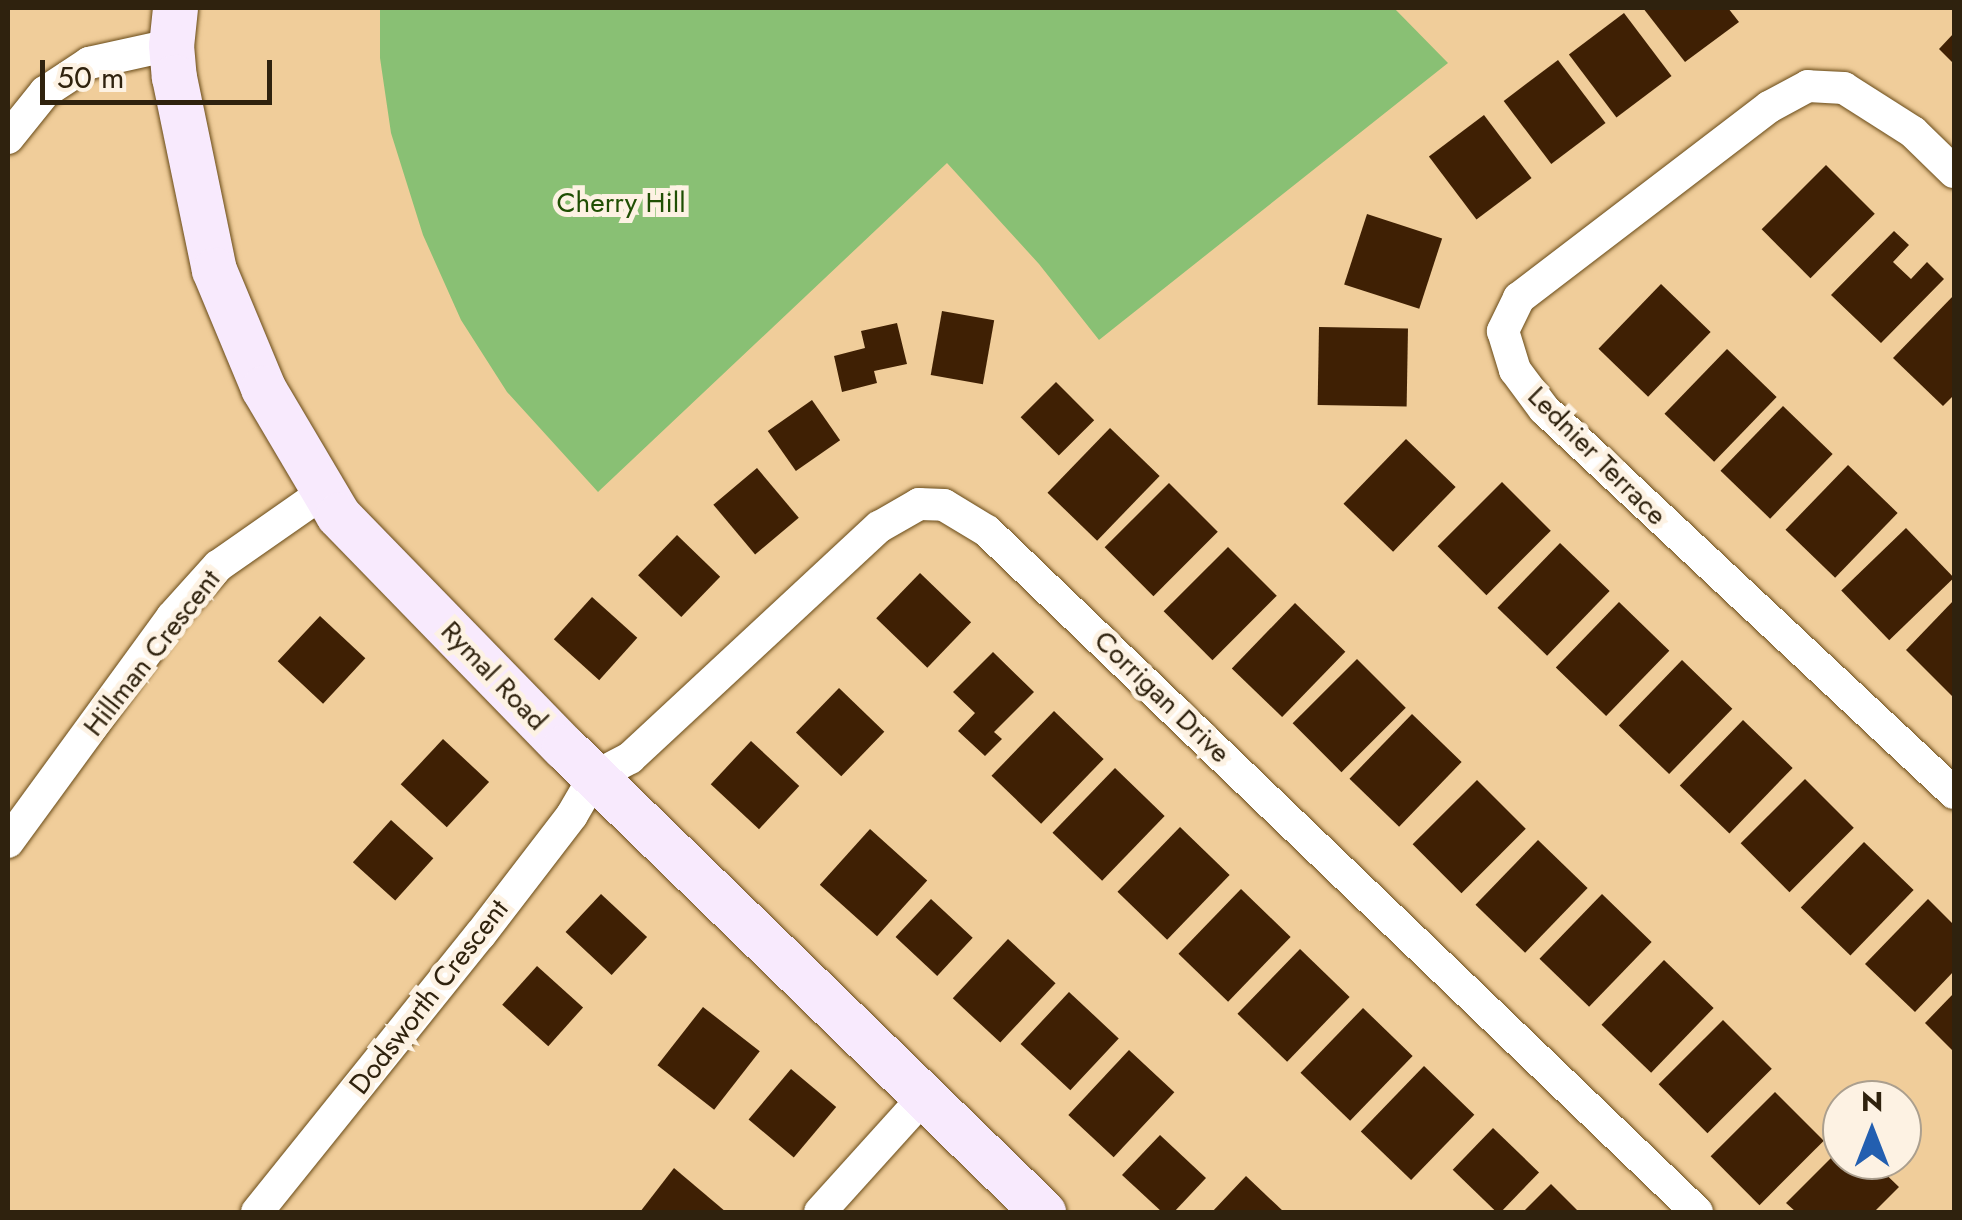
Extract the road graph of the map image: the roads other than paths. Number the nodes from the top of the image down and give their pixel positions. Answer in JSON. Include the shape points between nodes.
{"nodes":[{"id":1,"x":173,"y":26,"type":"edge"},
{"id":2,"x":8,"y":138,"type":"edge"},
{"id":3,"x":1954,"y":172,"type":"edge"},
{"id":4,"x":324,"y":492,"type":"junction"},
{"id":5,"x":594,"y":777,"type":"junction"},
{"id":6,"x":1954,"y":794,"type":"edge"},
{"id":7,"x":8,"y":842,"type":"edge"},
{"id":8,"x":923,"y":1098,"type":"junction"},
{"id":9,"x":258,"y":1212,"type":"edge"},
{"id":10,"x":820,"y":1212,"type":"edge"},
{"id":11,"x":1043,"y":1212,"type":"edge"},
{"id":12,"x":1697,"y":1212,"type":"edge"}],
"edges":[{"from":1,"to":2,"type":"street","via":[[45,92]]},
{"from":1,"to":4,"type":"street","name":"Rymal Road","via":[[214,270],[263,388]]},
{"from":3,"to":6,"type":"street","name":"Lednier Terrace","via":[[1913,132],[1844,88],[1808,86],[1768,106],[1519,298],[1503,331],[1515,370],[1544,409]]},
{"from":4,"to":5,"type":"street","name":"Rymal Road","via":[[338,515]]},
{"from":4,"to":7,"type":"street","name":"Hillman Crescent","via":[[207,579]]},
{"from":5,"to":8,"type":"street","name":"Rymal Road"},
{"from":5,"to":9,"type":"street","name":"Dodsworth Crescent","via":[[572,815]]},
{"from":5,"to":12,"type":"street","name":"Corrigan Drive","via":[[630,758],[879,527],[919,504],[944,505],[987,531],[1046,586]]},
{"from":8,"to":10,"type":"street"},
{"from":8,"to":11,"type":"street","name":"Rymal Road"}]}
